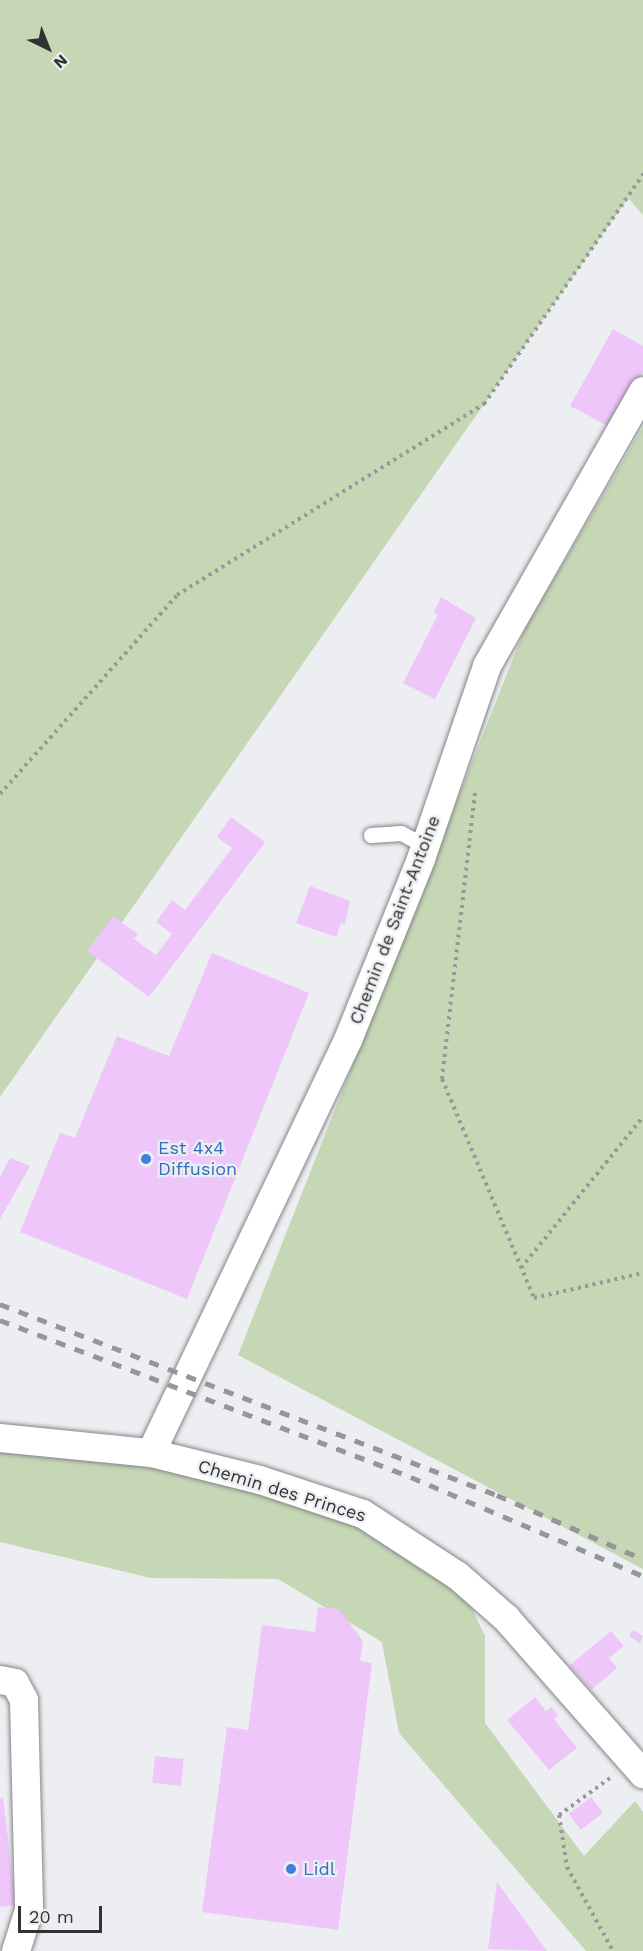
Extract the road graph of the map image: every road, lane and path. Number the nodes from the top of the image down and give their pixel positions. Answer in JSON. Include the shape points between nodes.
{"nodes":[{"id":1,"x":643,"y":174,"type":"edge"},
{"id":2,"x":643,"y":391,"type":"edge"},
{"id":3,"x":476,"y":791,"type":"dead end"},
{"id":4,"x":0,"y":794,"type":"edge"},
{"id":5,"x":371,"y":835,"type":"dead end"},
{"id":6,"x":421,"y":858,"type":"junction"},
{"id":7,"x":643,"y":1117,"type":"edge"},
{"id":8,"x":521,"y":1268,"type":"junction"},
{"id":9,"x":643,"y":1273,"type":"edge"},
{"id":10,"x":0,"y":1438,"type":"edge"},
{"id":11,"x":151,"y":1453,"type":"junction"},
{"id":12,"x":0,"y":1680,"type":"edge"},
{"id":13,"x":630,"y":1773,"type":"edge"},
{"id":14,"x":16,"y":1951,"type":"edge"},
{"id":15,"x":613,"y":1951,"type":"edge"}],
"edges":[{"from":1,"to":4,"type":"path","via":[[484,404],[177,595]]},
{"from":2,"to":6,"type":"street","name":"Chemin de Saint-Antoine","via":[[487,666]]},
{"from":3,"to":8,"type":"path","via":[[442,1079]]},
{"from":5,"to":6,"type":"lane","via":[[401,833],[418,842]]},
{"from":6,"to":11,"type":"street","name":"Chemin de Saint-Antoine","via":[[348,1040]]},
{"from":7,"to":8,"type":"path"},
{"from":8,"to":9,"type":"path","via":[[534,1298]]},
{"from":10,"to":11,"type":"street","name":"Chemin des Princes"},
{"from":11,"to":13,"type":"street","name":"Chemin des Princes","via":[[260,1480],[363,1514],[408,1540],[506,1618]]},
{"from":12,"to":14,"type":"street","via":[[15,1683],[24,1700],[29,1910]]},
{"from":13,"to":15,"type":"path","via":[[559,1815],[567,1867]]}]}
